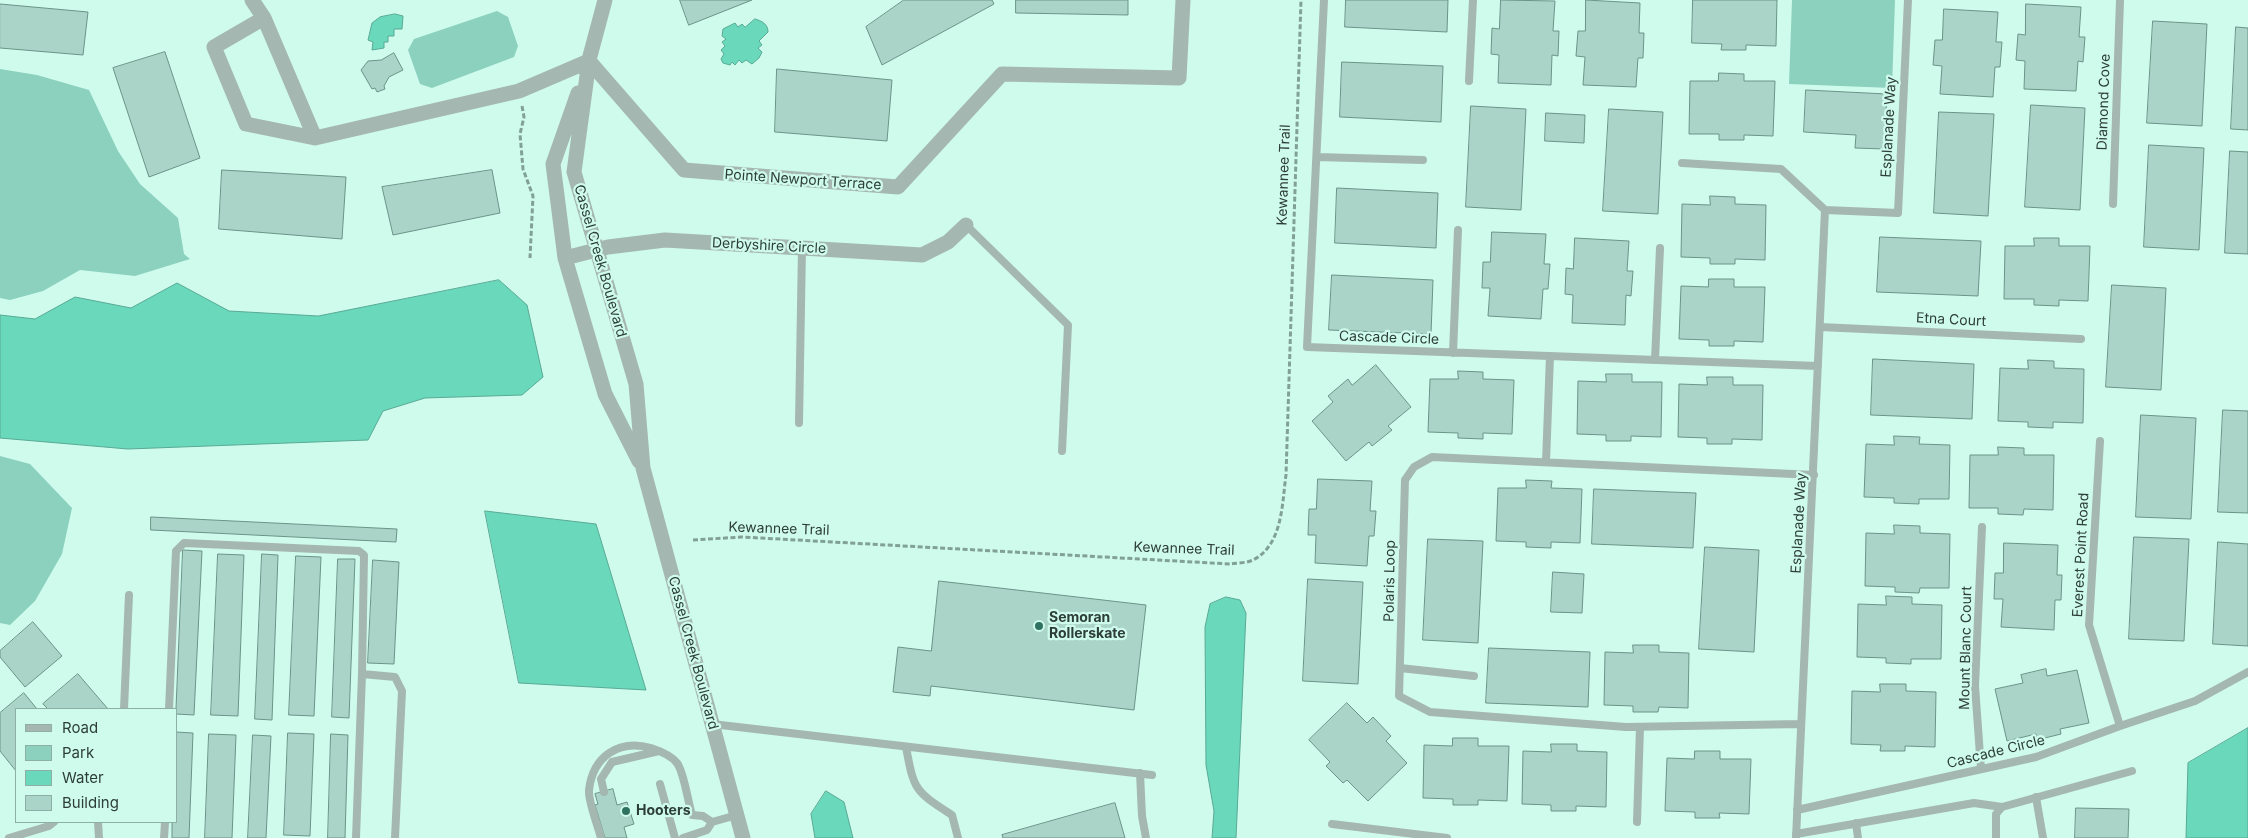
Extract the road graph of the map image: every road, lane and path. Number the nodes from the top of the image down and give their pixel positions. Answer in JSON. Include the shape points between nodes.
{"nodes":[{"id":1,"x":252,"y":0,"type":"edge"},
{"id":2,"x":605,"y":0,"type":"edge"},
{"id":3,"x":1183,"y":0,"type":"edge"},
{"id":4,"x":1302,"y":0,"type":"edge"},
{"id":5,"x":1324,"y":0,"type":"edge"},
{"id":6,"x":1472,"y":0,"type":"edge"},
{"id":7,"x":1908,"y":0,"type":"edge"},
{"id":8,"x":2120,"y":0,"type":"edge"},
{"id":9,"x":264,"y":18,"type":"junction"},
{"id":10,"x":589,"y":61,"type":"junction"},
{"id":11,"x":1468,"y":81,"type":"dead end"},
{"id":12,"x":519,"y":91,"type":"junction"},
{"id":13,"x":315,"y":138,"type":"junction"},
{"id":14,"x":1317,"y":157,"type":"junction"},
{"id":15,"x":1423,"y":160,"type":"dead end"},
{"id":16,"x":1682,"y":163,"type":"dead end"},
{"id":17,"x":2113,"y":204,"type":"dead end"},
{"id":18,"x":1825,"y":210,"type":"junction"},
{"id":19,"x":966,"y":225,"type":"joint"},
{"id":20,"x":1458,"y":230,"type":"dead end"},
{"id":21,"x":802,"y":248,"type":"junction"},
{"id":22,"x":1660,"y":248,"type":"dead end"},
{"id":23,"x":596,"y":250,"type":"junction"},
{"id":24,"x":530,"y":258,"type":"dead end"},
{"id":25,"x":565,"y":258,"type":"junction"},
{"id":26,"x":1820,"y":327,"type":"junction"},
{"id":27,"x":2081,"y":339,"type":"dead end"},
{"id":28,"x":1453,"y":352,"type":"junction"},
{"id":29,"x":1550,"y":356,"type":"junction"},
{"id":30,"x":1655,"y":360,"type":"junction"},
{"id":31,"x":1818,"y":366,"type":"junction"},
{"id":32,"x":799,"y":424,"type":"dead end"},
{"id":33,"x":2100,"y":441,"type":"dead end"},
{"id":34,"x":1062,"y":450,"type":"dead end"},
{"id":35,"x":1546,"y":462,"type":"junction"},
{"id":36,"x":643,"y":468,"type":"junction"},
{"id":37,"x":1814,"y":475,"type":"junction"},
{"id":38,"x":1982,"y":527,"type":"dead end"},
{"id":39,"x":693,"y":540,"type":"dead end"},
{"id":40,"x":129,"y":595,"type":"dead end"},
{"id":41,"x":1400,"y":668,"type":"junction"},
{"id":42,"x":2248,"y":672,"type":"edge"},
{"id":43,"x":362,"y":674,"type":"junction"},
{"id":44,"x":1474,"y":676,"type":"dead end"},
{"id":45,"x":124,"y":708,"type":"edge"},
{"id":46,"x":170,"y":708,"type":"edge"},
{"id":47,"x":712,"y":724,"type":"junction"},
{"id":48,"x":1801,"y":724,"type":"junction"},
{"id":49,"x":2120,"y":726,"type":"junction"},
{"id":50,"x":1640,"y":727,"type":"junction"},
{"id":51,"x":906,"y":748,"type":"junction"},
{"id":52,"x":658,"y":751,"type":"junction"},
{"id":53,"x":1981,"y":769,"type":"junction"},
{"id":54,"x":2132,"y":771,"type":"dead end"},
{"id":55,"x":1140,"y":773,"type":"junction"},
{"id":56,"x":1152,"y":775,"type":"dead end"},
{"id":57,"x":660,"y":784,"type":"dead end"},
{"id":58,"x":604,"y":792,"type":"dead end"},
{"id":59,"x":2036,"y":797,"type":"junction"},
{"id":60,"x":2002,"y":807,"type":"junction"},
{"id":61,"x":1797,"y":810,"type":"junction"},
{"id":62,"x":737,"y":815,"type":"junction"},
{"id":63,"x":712,"y":822,"type":"junction"},
{"id":64,"x":1638,"y":822,"type":"dead end"},
{"id":65,"x":52,"y":823,"type":"edge"},
{"id":66,"x":98,"y":823,"type":"edge"},
{"id":67,"x":165,"y":823,"type":"edge"},
{"id":68,"x":1856,"y":823,"type":"junction"},
{"id":69,"x":1332,"y":824,"type":"dead end"},
{"id":70,"x":32,"y":835,"type":"edge"},
{"id":71,"x":1796,"y":836,"type":"edge"},
{"id":72,"x":9,"y":838,"type":"edge"},
{"id":73,"x":98,"y":838,"type":"edge"},
{"id":74,"x":164,"y":838,"type":"edge"},
{"id":75,"x":356,"y":838,"type":"edge"},
{"id":76,"x":395,"y":838,"type":"edge"},
{"id":77,"x":601,"y":838,"type":"edge"},
{"id":78,"x":675,"y":838,"type":"edge"},
{"id":79,"x":683,"y":838,"type":"edge"},
{"id":80,"x":743,"y":838,"type":"edge"},
{"id":81,"x":958,"y":838,"type":"edge"},
{"id":82,"x":1146,"y":838,"type":"edge"},
{"id":83,"x":1447,"y":838,"type":"edge"},
{"id":84,"x":1858,"y":838,"type":"edge"},
{"id":85,"x":1996,"y":838,"type":"edge"},
{"id":86,"x":2043,"y":838,"type":"edge"}],
"edges":[{"from":1,"to":9,"type":"street"},
{"from":2,"to":10,"type":"street"},
{"from":3,"to":10,"type":"street","name":"Pointe Newport Terrace","via":[[1179,78],[1002,74],[898,187],[684,170]]},
{"from":4,"to":39,"type":"path","name":"Kewannee Trail","via":[[1286,475],[1278,527],[1267,550],[1252,560],[1230,564],[742,537]]},
{"from":5,"to":14,"type":"lane","name":"Cascade Circle"},
{"from":6,"to":11,"type":"lane"},
{"from":7,"to":18,"type":"lane","name":"Esplanade Way","via":[[1898,213]]},
{"from":8,"to":17,"type":"lane","name":"Diamond Cove"},
{"from":9,"to":13,"type":"street"},
{"from":9,"to":13,"type":"street","via":[[214,47],[246,124]]},
{"from":10,"to":12,"type":"street"},
{"from":10,"to":23,"type":"street","name":"Cassel Creek Boulevard","via":[[574,172]]},
{"from":10,"to":25,"type":"street","name":"Cassel Creek Boulevard","via":[[553,164]]},
{"from":12,"to":13,"type":"street"},
{"from":12,"to":24,"type":"path","via":[[524,117],[520,134],[523,169],[532,196]]},
{"from":14,"to":15,"type":"lane"},
{"from":14,"to":28,"type":"lane","name":"Cascade Circle","via":[[1307,347]]},
{"from":16,"to":18,"type":"lane","via":[[1782,169]]},
{"from":18,"to":26,"type":"lane","name":"Esplanade Way"},
{"from":19,"to":21,"type":"street","name":"Derbyshire Circle","via":[[948,242],[922,255]]},
{"from":19,"to":34,"type":"lane","via":[[1068,326]]},
{"from":20,"to":28,"type":"lane"},
{"from":21,"to":23,"type":"street","name":"Derbyshire Circle","via":[[665,240]]},
{"from":21,"to":32,"type":"lane"},
{"from":22,"to":30,"type":"lane"},
{"from":23,"to":25,"type":"street","name":"Derbyshire Circle"},
{"from":23,"to":36,"type":"street","name":"Cassel Creek Boulevard","via":[[636,384]]},
{"from":25,"to":36,"type":"street","name":"Cassel Creek Boulevard","via":[[605,394]]},
{"from":26,"to":27,"type":"lane","name":"Etna Court"},
{"from":26,"to":31,"type":"lane","name":"Esplanade Way"},
{"from":28,"to":29,"type":"lane","name":"Cascade Circle"},
{"from":29,"to":30,"type":"lane","name":"Cascade Circle"},
{"from":29,"to":35,"type":"lane"},
{"from":30,"to":31,"type":"lane","name":"Cascade Circle"},
{"from":31,"to":37,"type":"lane","name":"Esplanade Way"},
{"from":33,"to":49,"type":"lane","name":"Everest Point Road","via":[[2089,624]]},
{"from":35,"to":37,"type":"lane","name":"Polaris Loop"},
{"from":35,"to":41,"type":"lane","name":"Polaris Loop","via":[[1432,457],[1414,466],[1405,480]]},
{"from":36,"to":47,"type":"street","name":"Cassel Creek Boulevard"},
{"from":37,"to":48,"type":"lane","name":"Esplanade Way"},
{"from":38,"to":53,"type":"lane","name":"Mount Blanc Court","via":[[1975,686]]},
{"from":40,"to":45,"type":"lane"},
{"from":41,"to":44,"type":"lane"},
{"from":41,"to":50,"type":"lane","name":"Polaris Loop","via":[[1399,696],[1430,712]]},
{"from":42,"to":49,"type":"lane","name":"Cascade Circle","via":[[2195,701]]},
{"from":43,"to":46,"type":"lane","via":[[364,556],[359,551],[184,543],[176,551]]},
{"from":43,"to":75,"type":"lane"},
{"from":43,"to":76,"type":"lane","via":[[395,677],[402,691]]},
{"from":47,"to":51,"type":"lane"},
{"from":47,"to":62,"type":"street","name":"Cassel Creek Boulevard"},
{"from":48,"to":50,"type":"lane","name":"Polaris Loop"},
{"from":48,"to":61,"type":"lane","name":"Esplanade Way"},
{"from":49,"to":53,"type":"lane","name":"Cascade Circle","via":[[2036,757]]},
{"from":50,"to":64,"type":"lane"},
{"from":51,"to":55,"type":"lane"},
{"from":51,"to":81,"type":"lane","via":[[913,782],[925,798],[952,815]]},
{"from":52,"to":58,"type":"lane","via":[[612,762],[601,779]]},
{"from":52,"to":63,"type":"lane","via":[[668,754],[678,764],[692,815]]},
{"from":52,"to":77,"type":"lane","via":[[638,745],[619,746],[604,755],[592,774],[588,792]]},
{"from":53,"to":61,"type":"lane","name":"Cascade Circle"},
{"from":54,"to":59,"type":"lane"},
{"from":55,"to":56,"type":"lane"},
{"from":55,"to":82,"type":"lane"},
{"from":57,"to":78,"type":"lane"},
{"from":59,"to":60,"type":"lane"},
{"from":59,"to":86,"type":"lane"},
{"from":60,"to":68,"type":"lane","via":[[1974,803]]},
{"from":60,"to":85,"type":"lane","via":[[1996,814]]},
{"from":61,"to":71,"type":"lane","name":"Esplanade Way"},
{"from":62,"to":63,"type":"lane"},
{"from":62,"to":80,"type":"street","name":"Cassel Creek Boulevard"},
{"from":63,"to":79,"type":"lane","via":[[707,830]]},
{"from":65,"to":70,"type":"lane"},
{"from":66,"to":73,"type":"lane"},
{"from":67,"to":74,"type":"lane"},
{"from":68,"to":71,"type":"lane"},
{"from":68,"to":84,"type":"lane"},
{"from":69,"to":83,"type":"lane"},
{"from":70,"to":72,"type":"lane"}]}
